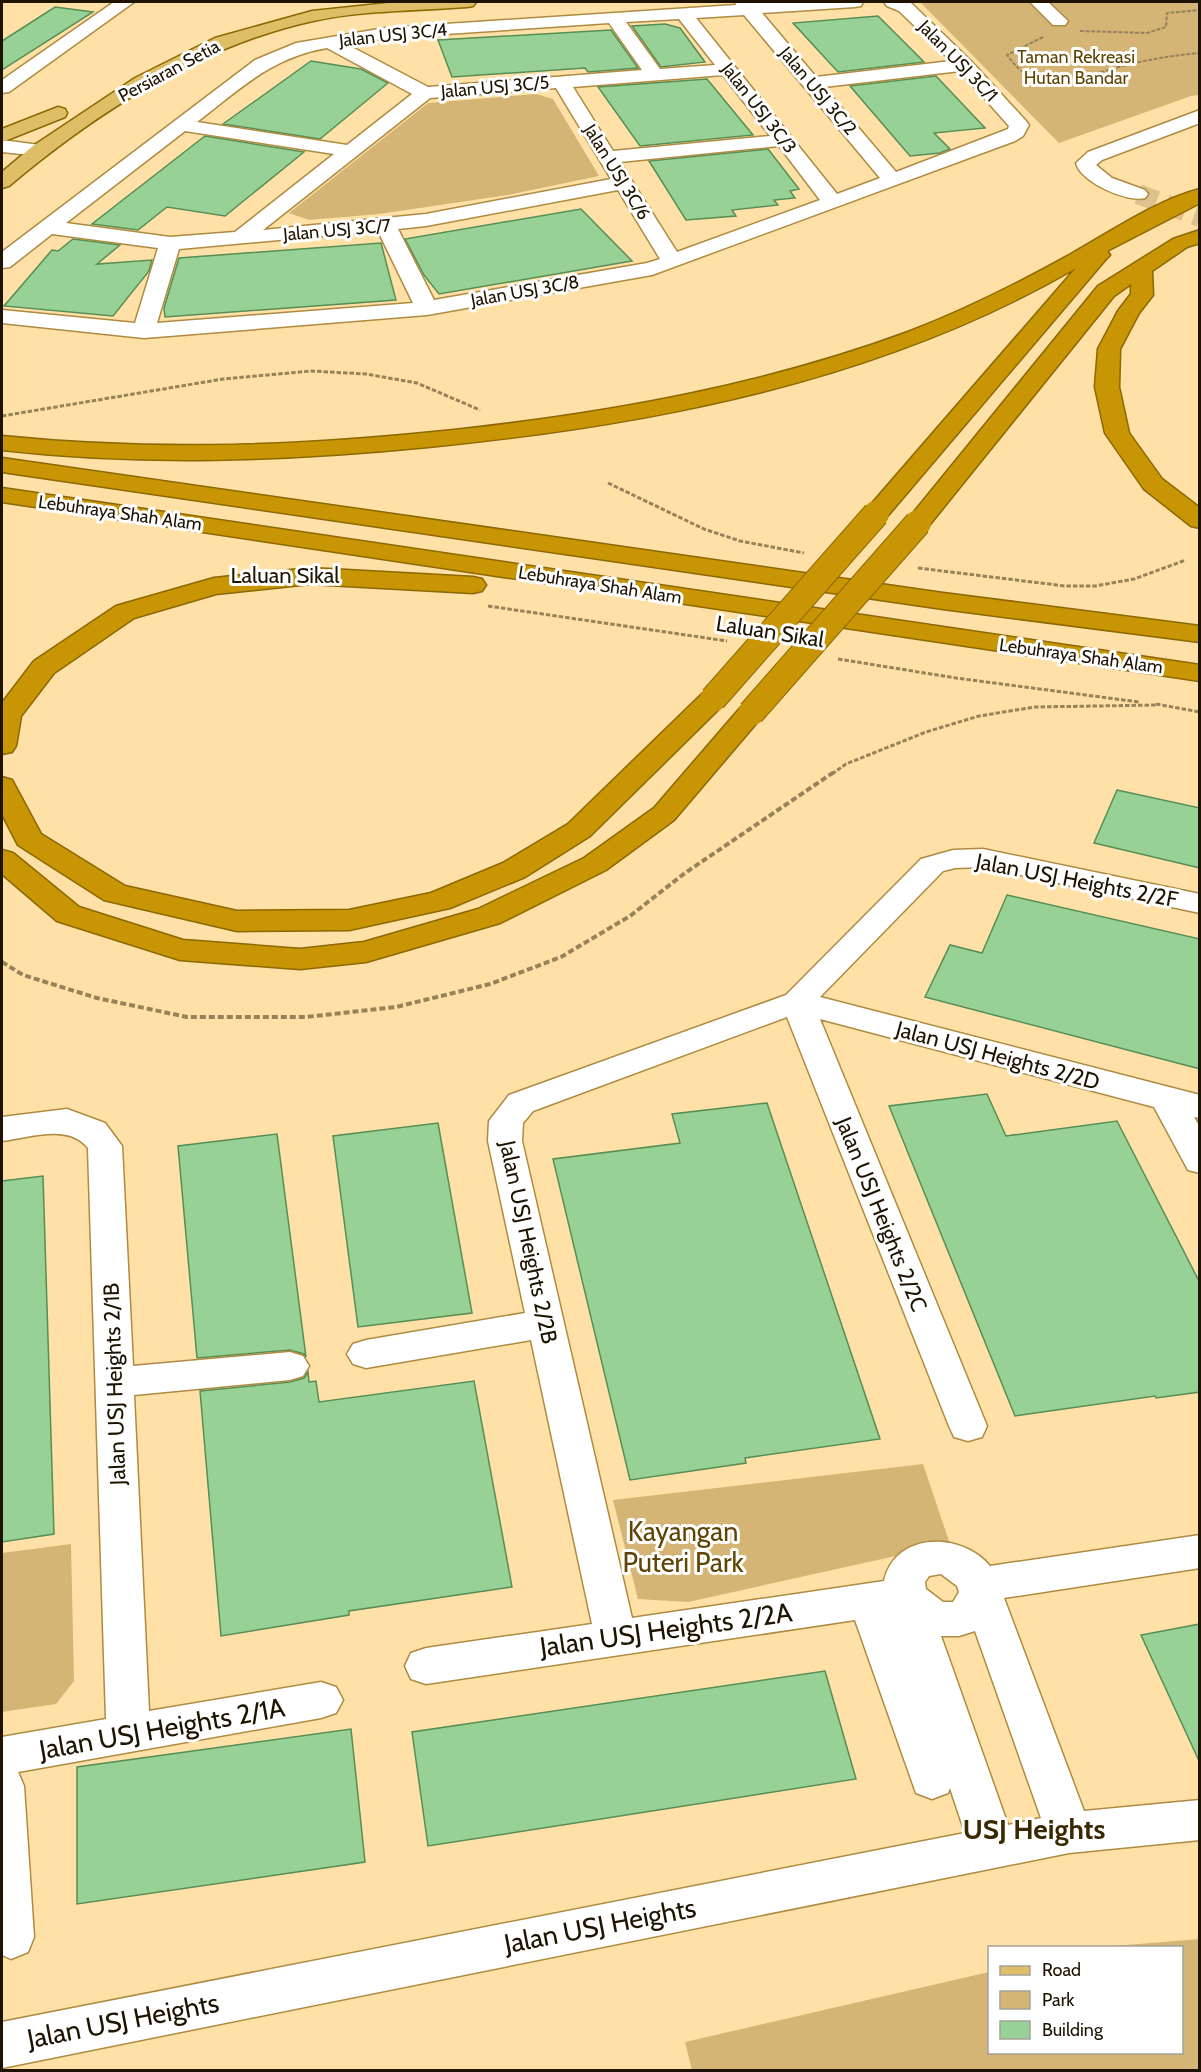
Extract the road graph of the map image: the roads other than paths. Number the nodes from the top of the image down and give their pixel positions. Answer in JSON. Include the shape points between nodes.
{"nodes":[{"id":1,"x":125,"y":2,"type":"edge"},
{"id":2,"x":334,"y":2,"type":"edge"},
{"id":3,"x":467,"y":2,"type":"edge"},
{"id":4,"x":855,"y":2,"type":"edge"},
{"id":5,"x":893,"y":2,"type":"edge"},
{"id":6,"x":1039,"y":2,"type":"edge"},
{"id":7,"x":746,"y":5,"type":"edge"},
{"id":8,"x":684,"y":14,"type":"junction"},
{"id":9,"x":615,"y":19,"type":"junction"},
{"id":10,"x":1054,"y":28,"type":"road end"},
{"id":11,"x":200,"y":33,"type":"dead end"},
{"id":12,"x":329,"y":42,"type":"junction"},
{"id":13,"x":11,"y":60,"type":"dead end"},
{"id":14,"x":38,"y":64,"type":"junction"},
{"id":15,"x":964,"y":65,"type":"junction"},
{"id":16,"x":728,"y":69,"type":"junction"},
{"id":17,"x":655,"y":75,"type":"junction"},
{"id":18,"x":561,"y":82,"type":"junction"},
{"id":19,"x":811,"y":83,"type":"junction"},
{"id":20,"x":2,"y":88,"type":"edge"},
{"id":21,"x":425,"y":93,"type":"junction"},
{"id":22,"x":76,"y":101,"type":"dead end"},
{"id":23,"x":1200,"y":116,"type":"edge"},
{"id":24,"x":181,"y":125,"type":"junction"},
{"id":25,"x":1019,"y":125,"type":"joint"},
{"id":26,"x":784,"y":140,"type":"junction"},
{"id":27,"x":3,"y":145,"type":"edge"},
{"id":28,"x":40,"y":150,"type":"junction"},
{"id":29,"x":351,"y":151,"type":"junction"},
{"id":30,"x":608,"y":157,"type":"junction"},
{"id":31,"x":892,"y":180,"type":"junction"},
{"id":32,"x":2,"y":182,"type":"edge"},
{"id":33,"x":623,"y":183,"type":"junction"},
{"id":34,"x":1138,"y":194,"type":"tunnel mouth"},
{"id":35,"x":1200,"y":195,"type":"edge"},
{"id":36,"x":833,"y":202,"type":"junction"},
{"id":37,"x":386,"y":226,"type":"junction"},
{"id":38,"x":48,"y":227,"type":"junction"},
{"id":39,"x":1200,"y":236,"type":"edge"},
{"id":40,"x":240,"y":238,"type":"junction"},
{"id":41,"x":1111,"y":240,"type":"junction"},
{"id":42,"x":170,"y":243,"type":"junction"},
{"id":43,"x":2,"y":262,"type":"edge"},
{"id":44,"x":673,"y":262,"type":"junction"},
{"id":45,"x":1141,"y":268,"type":"junction"},
{"id":46,"x":427,"y":308,"type":"junction"},
{"id":47,"x":2,"y":317,"type":"edge"},
{"id":48,"x":144,"y":331,"type":"junction"},
{"id":49,"x":2,"y":443,"type":"edge"},
{"id":50,"x":2,"y":465,"type":"edge"},
{"id":51,"x":2,"y":495,"type":"edge"},
{"id":52,"x":1200,"y":521,"type":"edge"},
{"id":53,"x":598,"y":584,"type":"junction"},
{"id":54,"x":1200,"y":634,"type":"edge"},
{"id":55,"x":1200,"y":673,"type":"edge"},
{"id":56,"x":2,"y":746,"type":"edge"},
{"id":57,"x":2,"y":786,"type":"edge"},
{"id":58,"x":2,"y":859,"type":"edge"},
{"id":59,"x":1200,"y":904,"type":"edge"},
{"id":60,"x":797,"y":1002,"type":"junction"},
{"id":61,"x":1167,"y":1098,"type":"junction"},
{"id":62,"x":1200,"y":1107,"type":"edge"},
{"id":63,"x":2,"y":1129,"type":"edge"},
{"id":64,"x":1200,"y":1161,"type":"edge"},
{"id":65,"x":546,"y":1323,"type":"junction"},
{"id":66,"x":366,"y":1354,"type":"dead end"},
{"id":67,"x":290,"y":1366,"type":"dead end"},
{"id":68,"x":114,"y":1382,"type":"junction"},
{"id":69,"x":968,"y":1426,"type":"dead end"},
{"id":70,"x":1200,"y":1551,"type":"edge"},
{"id":71,"x":979,"y":1584,"type":"junction"},
{"id":72,"x":887,"y":1597,"type":"junction"},
{"id":73,"x":616,"y":1638,"type":"junction"},
{"id":74,"x":426,"y":1666,"type":"dead end"},
{"id":75,"x":321,"y":1700,"type":"dead end"},
{"id":76,"x":128,"y":1736,"type":"junction"},
{"id":77,"x":2,"y":1756,"type":"edge"},
{"id":78,"x":932,"y":1779,"type":"dead end"},
{"id":79,"x":2,"y":1786,"type":"edge"},
{"id":80,"x":1200,"y":1820,"type":"edge"},
{"id":81,"x":1069,"y":1833,"type":"junction"},
{"id":82,"x":993,"y":1848,"type":"junction"},
{"id":83,"x":11,"y":1936,"type":"dead end"},
{"id":84,"x":2,"y":2045,"type":"edge"}],
"edges":[{"from":1,"to":14,"type":"street"},
{"from":2,"to":11,"type":"main road","name":"Persiaran Setia","via":[[242,19]]},
{"from":3,"to":28,"type":"main road","name":"Persiaran Setia","via":[[312,16],[221,42],[142,82]]},
{"from":4,"to":7,"type":"street","name":"Jalan USJ 3C/4"},
{"from":5,"to":15,"type":"street","name":"Jalan USJ 3C/1","via":[[905,6]]},
{"from":6,"to":10,"type":"street"},
{"from":7,"to":8,"type":"street","name":"Jalan USJ 3C/4"},
{"from":7,"to":19,"type":"street","name":"Jalan USJ 3C/2"},
{"from":8,"to":9,"type":"street","name":"Jalan USJ 3C/4"},
{"from":8,"to":16,"type":"street","name":"Jalan USJ 3C/3"},
{"from":9,"to":12,"type":"street","name":"Jalan USJ 3C/4","via":[[386,33]]},
{"from":9,"to":17,"type":"street"},
{"from":12,"to":21,"type":"street"},
{"from":12,"to":24,"type":"street","name":"Jalan USJ 3C/4","via":[[302,47],[261,64]]},
{"from":13,"to":14,"type":"street"},
{"from":14,"to":20,"type":"street"},
{"from":15,"to":19,"type":"street"},
{"from":15,"to":25,"type":"street","name":"Jalan USJ 3C/1"},
{"from":16,"to":17,"type":"street","name":"Jalan USJ 3C/5"},
{"from":16,"to":26,"type":"street","name":"Jalan USJ 3C/3"},
{"from":17,"to":18,"type":"street","name":"Jalan USJ 3C/5"},
{"from":18,"to":21,"type":"street","name":"Jalan USJ 3C/5"},
{"from":18,"to":30,"type":"street","name":"Jalan USJ 3C/6"},
{"from":19,"to":31,"type":"street","name":"Jalan USJ 3C/2"},
{"from":21,"to":29,"type":"street","name":"Jalan USJ 3C/5"},
{"from":22,"to":27,"type":"main road"},
{"from":23,"to":34,"type":"street","via":[[1095,156],[1086,163],[1105,182]]},
{"from":24,"to":29,"type":"street"},
{"from":24,"to":38,"type":"street","name":"Jalan USJ 3C/4"},
{"from":25,"to":31,"type":"street","name":"Jalan USJ 3C/8","via":[[1008,138]]},
{"from":26,"to":30,"type":"street"},
{"from":26,"to":36,"type":"street","name":"Jalan USJ 3C/3"},
{"from":27,"to":28,"type":"street"},
{"from":28,"to":32,"type":"main road","name":"Persiaran Setia"},
{"from":29,"to":40,"type":"street","name":"Jalan USJ 3C/5"},
{"from":30,"to":33,"type":"street","name":"Jalan USJ 3C/6"},
{"from":31,"to":36,"type":"street","name":"Jalan USJ 3C/8"},
{"from":33,"to":37,"type":"street","name":"Jalan USJ 3C/7"},
{"from":33,"to":44,"type":"street","name":"Jalan USJ 3C/6"},
{"from":35,"to":41,"type":"highway"},
{"from":36,"to":44,"type":"street","name":"Jalan USJ 3C/8"},
{"from":37,"to":40,"type":"street","name":"Jalan USJ 3C/7"},
{"from":37,"to":46,"type":"street"},
{"from":38,"to":42,"type":"street","name":"Jalan USJ 3C/7"},
{"from":38,"to":43,"type":"street","name":"Jalan USJ 3C/4"},
{"from":39,"to":45,"type":"highway","via":[[1180,243]]},
{"from":40,"to":42,"type":"street","name":"Jalan USJ 3C/7"},
{"from":41,"to":49,"type":"highway","via":[[1018,292],[912,339],[852,359],[681,404],[538,429],[227,454],[79,451]]},
{"from":41,"to":57,"type":"highway","bridge":true,"via":[[713,699],[579,830],[514,870],[439,901],[349,920],[237,921],[115,893],[29,839]]},
{"from":42,"to":48,"type":"street"},
{"from":44,"to":46,"type":"street","name":"Jalan USJ 3C/8","via":[[652,269]]},
{"from":45,"to":52,"type":"highway","via":[[1142,295],[1109,349],[1107,387],[1117,433],[1153,484]]},
{"from":45,"to":58,"type":"highway","bridge":true,"via":[[1106,291],[918,523],[664,814],[595,864],[489,916],[366,952],[300,959],[180,950],[68,914]]},
{"from":46,"to":48,"type":"street","name":"Jalan USJ 3C/8"},
{"from":47,"to":48,"type":"street","name":"Jalan USJ 3C/8"},
{"from":50,"to":54,"type":"highway","name":"Lebuhraya Shah Alam"},
{"from":51,"to":53,"type":"highway","name":"Lebuhraya Shah Alam"},
{"from":53,"to":55,"type":"highway","name":"Lebuhraya Shah Alam"},
{"from":53,"to":56,"type":"highway","via":[[484,585],[310,576],[214,586],[125,612],[44,667],[7,715]]},
{"from":59,"to":60,"type":"street","name":"Jalan USJ Heights 2/2F","via":[[983,858],[953,859],[932,865]]},
{"from":60,"to":61,"type":"street","name":"Jalan USJ Heights 2/2D"},
{"from":60,"to":65,"type":"street","name":"Jalan USJ Heights 2/2B","via":[[520,1103],[506,1120],[505,1141]]},
{"from":60,"to":69,"type":"street","name":"Jalan USJ Heights 2/2C"},
{"from":61,"to":62,"type":"street","name":"Jalan USJ Heights 2/2D"},
{"from":61,"to":64,"type":"street"},
{"from":63,"to":68,"type":"street","name":"Jalan USJ Heights 2/1B","via":[[67,1121],[93,1131],[105,1146]]},
{"from":65,"to":66,"type":"street"},
{"from":65,"to":73,"type":"street","name":"Jalan USJ Heights 2/2B"},
{"from":67,"to":68,"type":"street"},
{"from":68,"to":76,"type":"street","name":"Jalan USJ Heights 2/1B"},
{"from":70,"to":71,"type":"street"},
{"from":71,"to":72,"type":"street","via":[[969,1569],[952,1559],[932,1557],[914,1564]]},
{"from":71,"to":81,"type":"street"},
{"from":72,"to":73,"type":"street","name":"Jalan USJ Heights 2/2A"},
{"from":72,"to":78,"type":"street"},
{"from":72,"to":82,"type":"street"},
{"from":73,"to":74,"type":"street","name":"Jalan USJ Heights 2/2A"},
{"from":75,"to":76,"type":"street","name":"Jalan USJ Heights 2/1A"},
{"from":76,"to":77,"type":"street","name":"Jalan USJ Heights 2/1A"},
{"from":79,"to":83,"type":"street"},
{"from":80,"to":81,"type":"street","name":"Jalan USJ Heights"},
{"from":81,"to":82,"type":"street","name":"Jalan USJ Heights"},
{"from":82,"to":84,"type":"street","name":"Jalan USJ Heights"}]}
